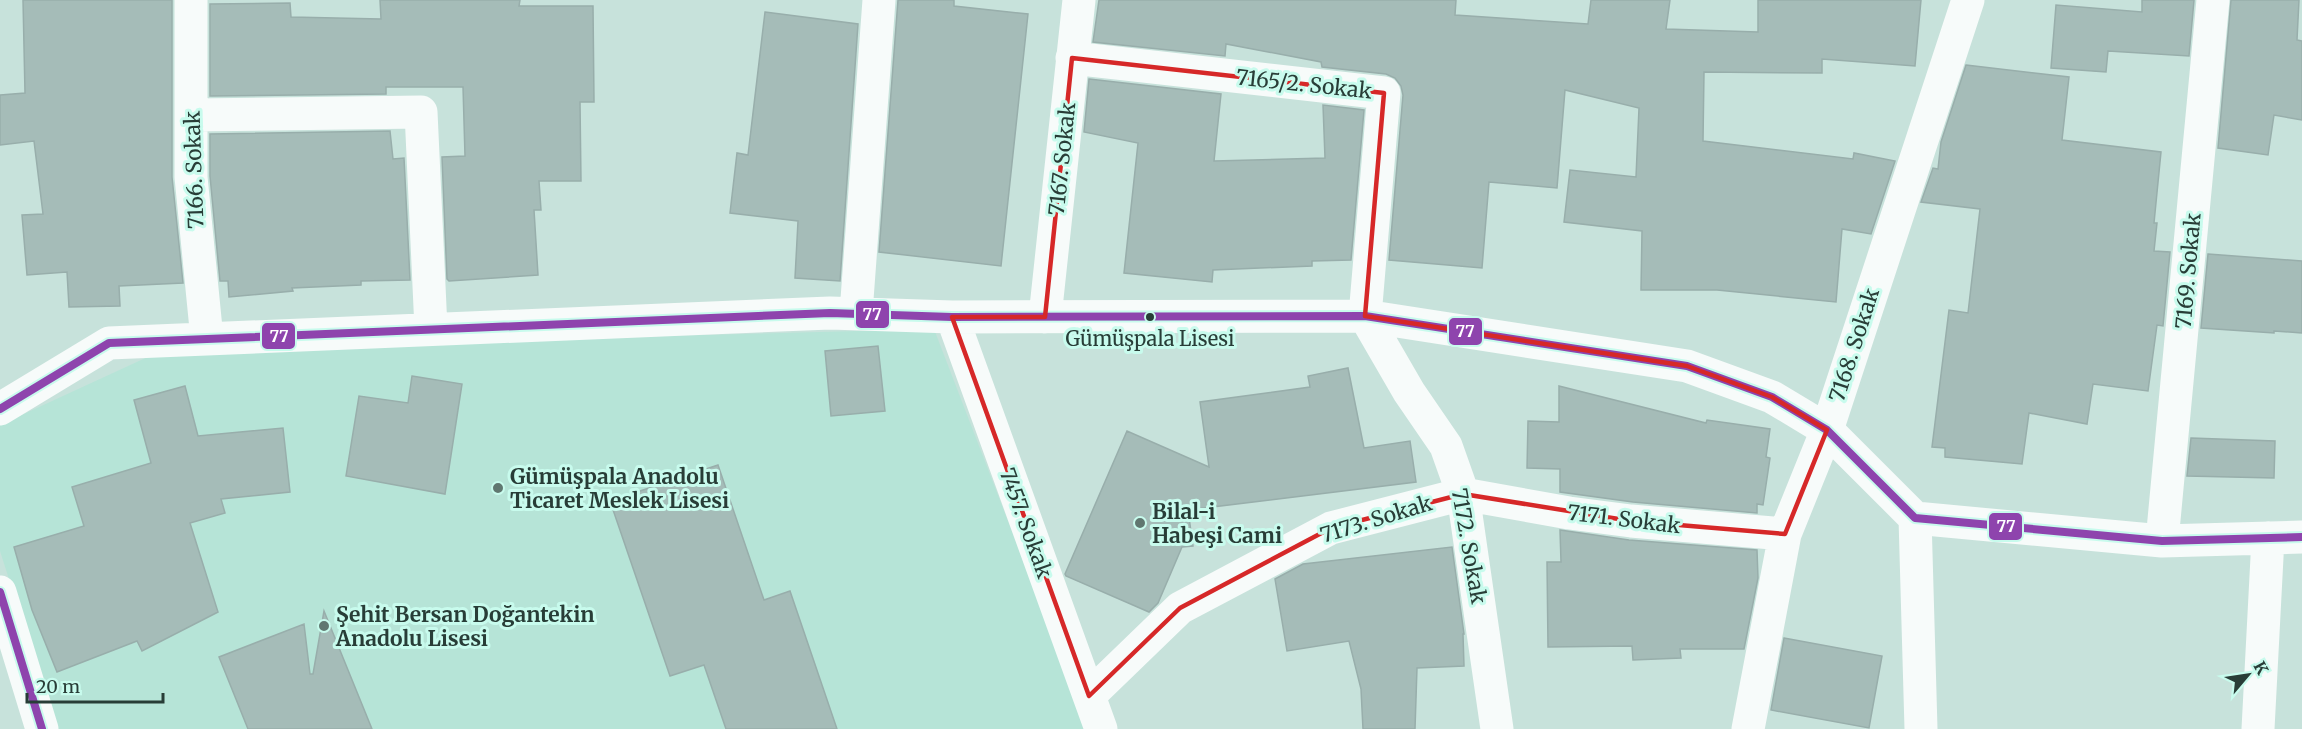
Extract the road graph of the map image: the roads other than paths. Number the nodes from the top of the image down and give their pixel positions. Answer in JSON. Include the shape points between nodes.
{"nodes":[{"id":1,"x":191,"y":0,"type":"edge"},
{"id":2,"x":879,"y":0,"type":"edge"},
{"id":3,"x":1079,"y":0,"type":"edge"},
{"id":4,"x":1968,"y":0,"type":"edge"},
{"id":5,"x":2213,"y":0,"type":"edge"},
{"id":6,"x":1072,"y":58,"type":"junction"},
{"id":7,"x":192,"y":115,"type":"junction"},
{"id":8,"x":856,"y":313,"type":"junction"},
{"id":9,"x":1365,"y":316,"type":"junction"},
{"id":10,"x":952,"y":317,"type":"junction"},
{"id":11,"x":1045,"y":317,"type":"junction"},
{"id":12,"x":430,"y":329,"type":"junction"},
{"id":13,"x":207,"y":339,"type":"junction"},
{"id":14,"x":0,"y":409,"type":"edge"},
{"id":15,"x":1827,"y":430,"type":"junction"},
{"id":16,"x":1463,"y":494,"type":"junction"},
{"id":17,"x":1915,"y":518,"type":"junction"},
{"id":18,"x":1785,"y":534,"type":"junction"},
{"id":19,"x":2302,"y":537,"type":"edge"},
{"id":20,"x":2268,"y":538,"type":"junction"},
{"id":21,"x":2162,"y":541,"type":"junction"},
{"id":22,"x":0,"y":592,"type":"edge"},
{"id":23,"x":1089,"y":696,"type":"junction"},
{"id":24,"x":42,"y":729,"type":"edge"},
{"id":25,"x":1101,"y":729,"type":"edge"},
{"id":26,"x":1497,"y":729,"type":"edge"},
{"id":27,"x":1748,"y":729,"type":"edge"},
{"id":28,"x":1921,"y":729,"type":"edge"},
{"id":29,"x":2258,"y":729,"type":"edge"}],
"edges":[{"from":1,"to":7,"type":"street","name":"7166. Sokak"},
{"from":2,"to":8,"type":"street"},
{"from":3,"to":6,"type":"street","name":"7167. Sokak"},
{"from":4,"to":15,"type":"street","name":"7168. Sokak"},
{"from":5,"to":21,"type":"street","name":"7169. Sokak"},
{"from":6,"to":9,"type":"street","name":"7165/2. Sokak","via":[[1384,93]]},
{"from":6,"to":11,"type":"street","name":"7167. Sokak"},
{"from":7,"to":12,"type":"street","via":[[421,112]]},
{"from":7,"to":13,"type":"street","name":"7166. Sokak","via":[[191,177]]},
{"from":8,"to":10,"type":"street"},
{"from":8,"to":12,"type":"street"},
{"from":9,"to":11,"type":"street"},
{"from":9,"to":15,"type":"street","via":[[1687,366],[1772,397]]},
{"from":9,"to":16,"type":"street","name":"7172. Sokak","via":[[1408,392],[1446,446]]},
{"from":10,"to":11,"type":"street"},
{"from":10,"to":23,"type":"street","name":"7457. Sokak"},
{"from":12,"to":13,"type":"street"},
{"from":13,"to":14,"type":"street","via":[[109,343]]},
{"from":15,"to":17,"type":"street"},
{"from":15,"to":18,"type":"street","name":"7168. Sokak"},
{"from":16,"to":18,"type":"street","name":"7171. Sokak","via":[[1610,519]]},
{"from":16,"to":23,"type":"street","name":"7173. Sokak","via":[[1331,528],[1180,608]]},
{"from":16,"to":26,"type":"street","name":"7172. Sokak"},
{"from":17,"to":21,"type":"street"},
{"from":17,"to":28,"type":"street"},
{"from":18,"to":27,"type":"street","name":"7168. Sokak"},
{"from":19,"to":20,"type":"street"},
{"from":20,"to":21,"type":"street"},
{"from":20,"to":29,"type":"street"},
{"from":22,"to":24,"type":"street"},
{"from":23,"to":25,"type":"street","name":"7457. Sokak"}]}
